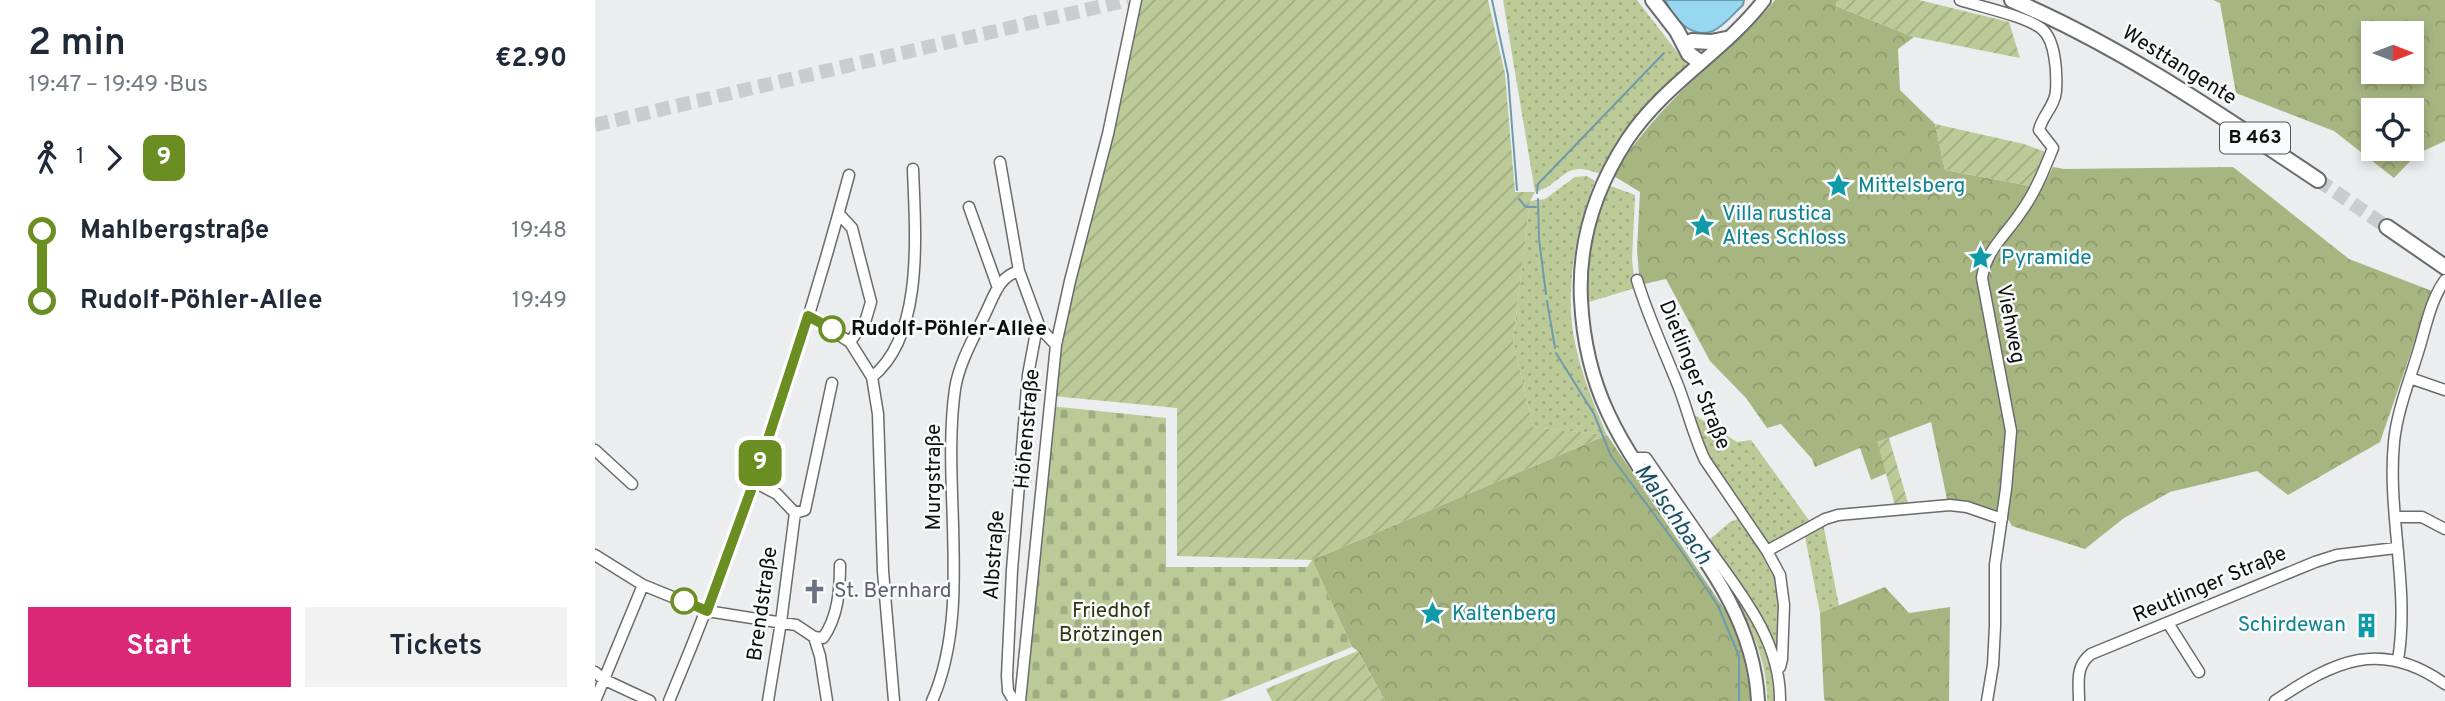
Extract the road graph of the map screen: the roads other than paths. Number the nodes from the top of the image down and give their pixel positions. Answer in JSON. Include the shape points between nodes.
{"nodes":[{"id":1,"x":1136,"y":0,"type":"edge"},
{"id":2,"x":1653,"y":0,"type":"edge"},
{"id":3,"x":1764,"y":0,"type":"edge"},
{"id":4,"x":1960,"y":0,"type":"edge"},
{"id":5,"x":2012,"y":0,"type":"edge"},
{"id":6,"x":1677,"y":31,"type":"junction"},
{"id":7,"x":1726,"y":39,"type":"junction"},
{"id":8,"x":1692,"y":41,"type":"junction"},
{"id":9,"x":1700,"y":62,"type":"junction"},
{"id":10,"x":1000,"y":162,"type":"dead end"},
{"id":11,"x":913,"y":169,"type":"dead end"},
{"id":12,"x":849,"y":175,"type":"dead end"},
{"id":13,"x":2318,"y":180,"type":"tunnel mouth"},
{"id":14,"x":969,"y":208,"type":"dead end"},
{"id":15,"x":839,"y":214,"type":"junction"},
{"id":16,"x":2387,"y":227,"type":"tunnel mouth"},
{"id":17,"x":2445,"y":267,"type":"edge"},
{"id":18,"x":1019,"y":271,"type":"junction"},
{"id":19,"x":2445,"y":279,"type":"edge"},
{"id":20,"x":1637,"y":280,"type":"dead end"},
{"id":21,"x":998,"y":288,"type":"junction"},
{"id":22,"x":808,"y":316,"type":"junction"},
{"id":23,"x":1040,"y":328,"type":"junction"},
{"id":24,"x":850,"y":342,"type":"junction"},
{"id":25,"x":1056,"y":345,"type":"junction"},
{"id":26,"x":872,"y":377,"type":"junction"},
{"id":27,"x":2410,"y":378,"type":"junction"},
{"id":28,"x":832,"y":383,"type":"dead end"},
{"id":29,"x":2445,"y":390,"type":"edge"},
{"id":30,"x":595,"y":450,"type":"edge"},
{"id":31,"x":1634,"y":458,"type":"junction"},
{"id":32,"x":754,"y":482,"type":"junction"},
{"id":33,"x":632,"y":484,"type":"dead end"},
{"id":34,"x":795,"y":513,"type":"junction"},
{"id":35,"x":2395,"y":517,"type":"junction"},
{"id":36,"x":2002,"y":519,"type":"junction"},
{"id":37,"x":2445,"y":529,"type":"edge"},
{"id":38,"x":2396,"y":548,"type":"junction"},
{"id":39,"x":1767,"y":551,"type":"junction"},
{"id":40,"x":595,"y":555,"type":"edge"},
{"id":41,"x":840,"y":565,"type":"dead end"},
{"id":42,"x":643,"y":585,"type":"junction"},
{"id":43,"x":707,"y":611,"type":"junction"},
{"id":44,"x":781,"y":622,"type":"junction"},
{"id":45,"x":2168,"y":623,"type":"junction"},
{"id":46,"x":814,"y":637,"type":"junction"},
{"id":47,"x":2398,"y":660,"type":"junction"},
{"id":48,"x":1776,"y":670,"type":"junction"},
{"id":49,"x":2199,"y":672,"type":"dead end"},
{"id":50,"x":599,"y":676,"type":"edge"},
{"id":51,"x":2445,"y":684,"type":"edge"},
{"id":52,"x":595,"y":701,"type":"edge"},
{"id":53,"x":650,"y":701,"type":"edge"},
{"id":54,"x":669,"y":701,"type":"edge"},
{"id":55,"x":768,"y":701,"type":"edge"},
{"id":56,"x":827,"y":701,"type":"edge"},
{"id":57,"x":894,"y":701,"type":"edge"},
{"id":58,"x":932,"y":701,"type":"edge"},
{"id":59,"x":1014,"y":701,"type":"edge"},
{"id":60,"x":1020,"y":701,"type":"edge"},
{"id":61,"x":1758,"y":701,"type":"edge"},
{"id":62,"x":1780,"y":701,"type":"edge"},
{"id":63,"x":1987,"y":701,"type":"edge"},
{"id":64,"x":2079,"y":701,"type":"edge"},
{"id":65,"x":2275,"y":701,"type":"edge"}],
"edges":[{"from":1,"to":25,"type":"street","name":"Höhenstraße"},
{"from":2,"to":6,"type":"highway"},
{"from":3,"to":7,"type":"main road","name":"Dietlinger Straße"},
{"from":4,"to":36,"type":"street","name":"Viehweg","via":[[2044,30],[2054,65],[2056,92],[2039,130],[2053,148],[2021,213],[1991,251],[1982,278],[2011,431]]},
{"from":5,"to":13,"type":"highway","name":"Westtangente","number":"B 463","via":[[2155,73]]},
{"from":6,"to":8,"type":"highway"},
{"from":6,"to":9,"type":"highway","via":[[1689,54]]},
{"from":7,"to":8,"type":"highway"},
{"from":7,"to":9,"type":"main road","name":"Dietlinger Straße"},
{"from":8,"to":9,"type":"highway","via":[[1700,52]]},
{"from":9,"to":31,"type":"main road","name":"Dietlinger Straße","via":[[1661,98],[1627,140],[1597,195],[1585,238],[1581,279],[1586,344],[1608,414]]},
{"from":10,"to":18,"type":"street"},
{"from":11,"to":26,"type":"street","via":[[915,271],[911,301],[892,356]]},
{"from":12,"to":15,"type":"street"},
{"from":14,"to":21,"type":"street"},
{"from":15,"to":22,"type":"street"},
{"from":15,"to":24,"type":"street","via":[[852,228],[871,302]]},
{"from":16,"to":17,"type":"highway"},
{"from":18,"to":21,"type":"street","name":"Murgstraße","via":[[1006,276]]},
{"from":18,"to":23,"type":"street"},
{"from":19,"to":27,"type":"street"},
{"from":20,"to":39,"type":"street","name":"Dietlinger Straße","via":[[1697,445]]},
{"from":21,"to":58,"type":"street","name":"Murgstraße","via":[[956,386],[949,643]]},
{"from":22,"to":24,"type":"street"},
{"from":22,"to":32,"type":"street"},
{"from":23,"to":25,"type":"street"},
{"from":23,"to":59,"type":"street","name":"Albstraße","via":[[1028,376],[1012,570],[1007,676]]},
{"from":24,"to":26,"type":"street"},
{"from":25,"to":60,"type":"street","name":"Höhenstraße"},
{"from":26,"to":57,"type":"street"},
{"from":27,"to":29,"type":"street"},
{"from":27,"to":35,"type":"street","via":[[2394,441]]},
{"from":28,"to":34,"type":"street","name":"Brendstraße","via":[[805,510]]},
{"from":30,"to":33,"type":"street"},
{"from":31,"to":48,"type":"street","name":"Dietlinger Straße","via":[[1646,458],[1751,608]]},
{"from":31,"to":61,"type":"main road","name":"Dietlinger Straße","via":[[1727,595],[1749,645]]},
{"from":32,"to":34,"type":"street","via":[[777,494]]},
{"from":32,"to":43,"type":"street"},
{"from":34,"to":44,"type":"street","name":"Brendstraße"},
{"from":35,"to":37,"type":"street","via":[[2422,517]]},
{"from":35,"to":38,"type":"street"},
{"from":36,"to":39,"type":"street","via":[[1950,505],[1838,514]]},
{"from":36,"to":63,"type":"street","name":"Viehweg"},
{"from":38,"to":45,"type":"street","name":"Reutlinger Straße","via":[[2326,558]]},
{"from":38,"to":47,"type":"street","via":[[2402,635]]},
{"from":39,"to":48,"type":"street","name":"Dietlinger Straße","via":[[1783,591],[1782,659]]},
{"from":40,"to":42,"type":"street"},
{"from":41,"to":46,"type":"street","via":[[837,607],[823,638]]},
{"from":42,"to":43,"type":"street"},
{"from":42,"to":50,"type":"street"},
{"from":43,"to":44,"type":"street"},
{"from":43,"to":54,"type":"street"},
{"from":44,"to":46,"type":"street"},
{"from":44,"to":55,"type":"street","name":"Brendstraße"},
{"from":45,"to":49,"type":"street"},
{"from":45,"to":64,"type":"street","name":"Reutlinger Straße","via":[[2087,657],[2079,671]]},
{"from":46,"to":56,"type":"street"},
{"from":47,"to":51,"type":"street"},
{"from":47,"to":65,"type":"street","via":[[2369,659],[2329,669]]},
{"from":48,"to":62,"type":"street","name":"Dietlinger Straße"},
{"from":50,"to":52,"type":"street"},
{"from":50,"to":53,"type":"street"}]}
